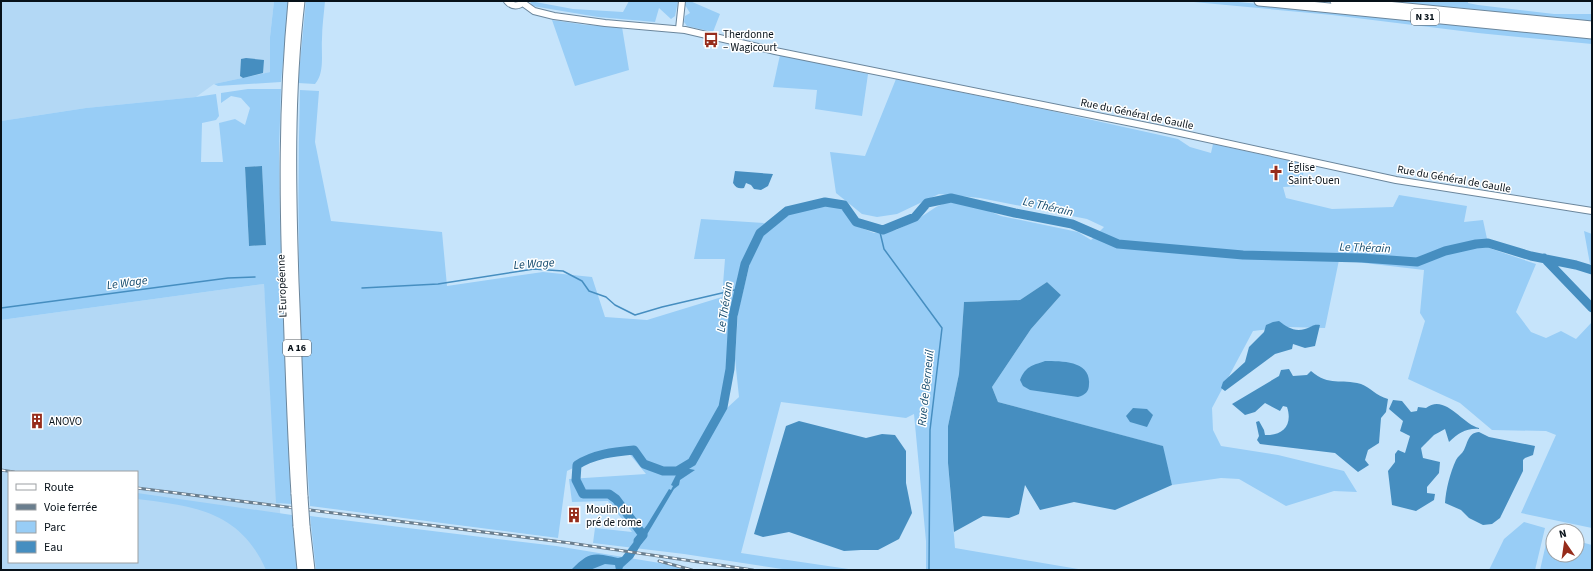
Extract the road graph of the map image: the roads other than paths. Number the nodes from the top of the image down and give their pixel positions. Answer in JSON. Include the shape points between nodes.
{"nodes":[{"id":1,"x":293,"y":1,"type":"edge"},
{"id":2,"x":300,"y":1,"type":"edge"},
{"id":3,"x":506,"y":1,"type":"edge"},
{"id":4,"x":682,"y":1,"type":"edge"},
{"id":5,"x":1259,"y":1,"type":"edge"},
{"id":6,"x":1335,"y":1,"type":"edge"},
{"id":7,"x":524,"y":2,"type":"edge"},
{"id":8,"x":1592,"y":26,"type":"edge"},
{"id":9,"x":680,"y":29,"type":"junction"},
{"id":10,"x":1592,"y":34,"type":"edge"},
{"id":11,"x":1592,"y":211,"type":"edge"},
{"id":12,"x":299,"y":495,"type":"junction"},
{"id":13,"x":302,"y":526,"type":"junction"},
{"id":14,"x":302,"y":570,"type":"edge"},
{"id":15,"x":310,"y":570,"type":"edge"}],
"edges":[{"from":1,"to":12,"type":"highway","name":"L'Européenne","number":"A 16","via":[[284,149],[286,246]]},
{"from":2,"to":12,"type":"highway","name":"L'Européenne","number":"A 16","via":[[294,68],[291,161]]},
{"from":3,"to":7,"type":"street","via":[[515,6]]},
{"from":4,"to":9,"type":"street"},
{"from":5,"to":10,"type":"highway","number":"N 31"},
{"from":6,"to":8,"type":"highway","number":"N 31"},
{"from":7,"to":9,"type":"street","name":"Rue du Général de Gaulle","via":[[534,11],[563,17]]},
{"from":9,"to":11,"type":"street","name":"Rue du Général de Gaulle","via":[[1396,180]]},
{"from":12,"to":13,"type":"highway","name":"L'Européenne","number":"A 16","bridge":true},
{"from":13,"to":14,"type":"highway","name":"L'Européenne","number":"A 16"},
{"from":13,"to":15,"type":"highway","name":"L'Européenne","number":"A 16"}]}
